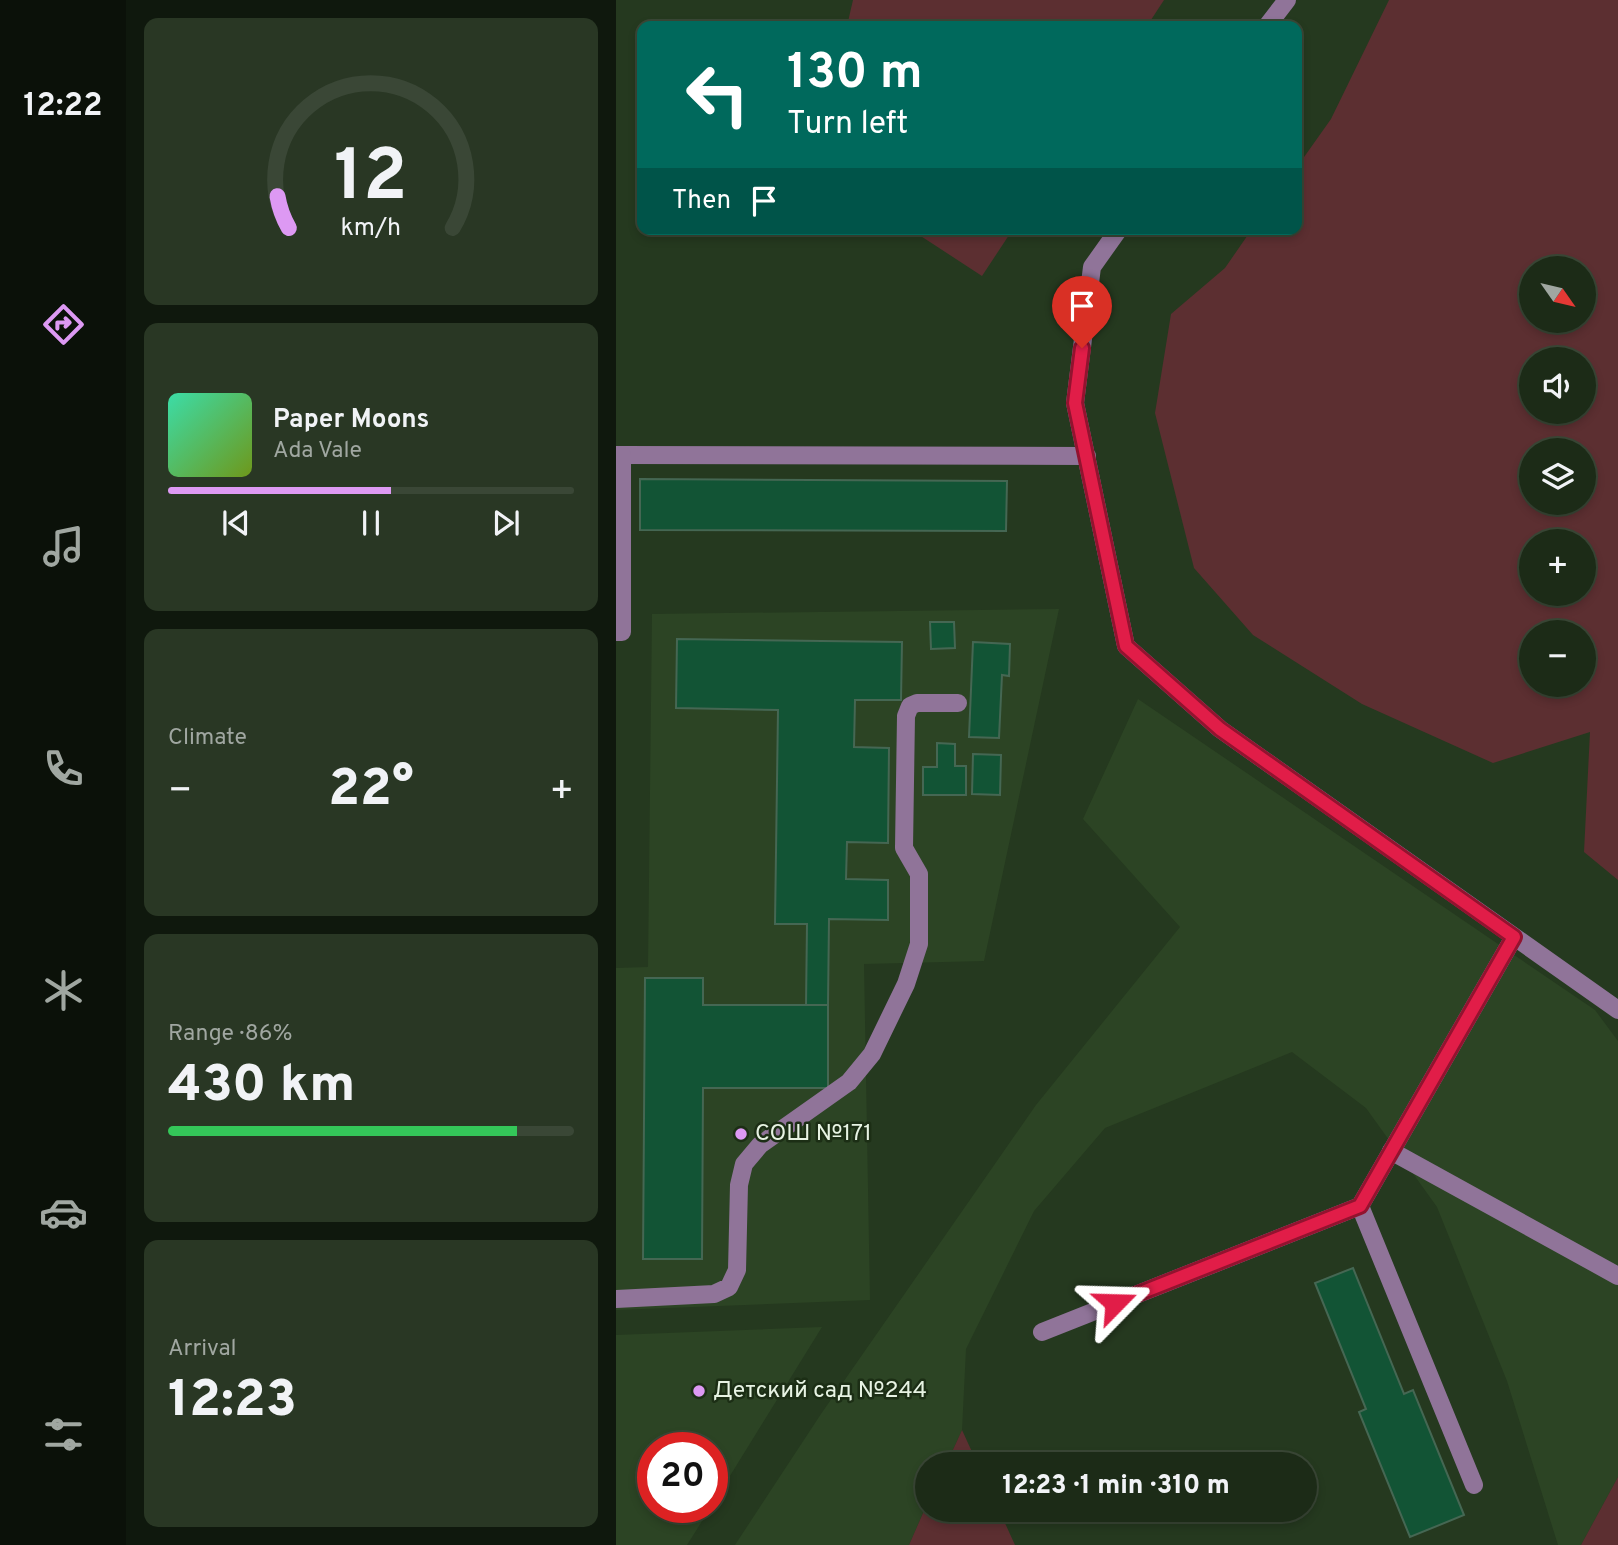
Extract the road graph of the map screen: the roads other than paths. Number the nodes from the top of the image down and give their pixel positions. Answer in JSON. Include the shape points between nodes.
{"nodes":[{"id":1,"x":1287,"y":0,"type":"edge"},
{"id":2,"x":1271,"y":21,"type":"edge"},
{"id":3,"x":1115,"y":235,"type":"edge"},
{"id":4,"x":619,"y":455,"type":"edge"},
{"id":5,"x":1087,"y":456,"type":"junction"},
{"id":6,"x":616,"y":632,"type":"edge"},
{"id":7,"x":958,"y":703,"type":"dead end"},
{"id":8,"x":1514,"y":937,"type":"junction"},
{"id":9,"x":1618,"y":1010,"type":"edge"},
{"id":10,"x":1391,"y":1151,"type":"junction"},
{"id":11,"x":1360,"y":1206,"type":"junction"},
{"id":12,"x":1618,"y":1276,"type":"edge"},
{"id":13,"x":616,"y":1299,"type":"edge"},
{"id":14,"x":1042,"y":1332,"type":"dead end"},
{"id":15,"x":1474,"y":1485,"type":"dead end"}],
"edges":[{"from":1,"to":2,"type":"lane"},
{"from":3,"to":5,"type":"lane","via":[[1092,267],[1075,403]]},
{"from":4,"to":5,"type":"lane"},
{"from":4,"to":6,"type":"lane","via":[[622,632]]},
{"from":5,"to":8,"type":"lane","via":[[1126,646],[1220,729]]},
{"from":7,"to":13,"type":"lane","via":[[917,703],[906,716],[904,848],[919,874],[919,944],[906,984],[872,1054],[849,1082],[760,1145],[744,1164],[739,1185],[737,1270],[729,1287],[715,1294]]},
{"from":8,"to":9,"type":"lane"},
{"from":8,"to":10,"type":"lane"},
{"from":10,"to":11,"type":"lane"},
{"from":10,"to":12,"type":"lane"},
{"from":11,"to":14,"type":"lane"},
{"from":11,"to":15,"type":"lane"}]}
